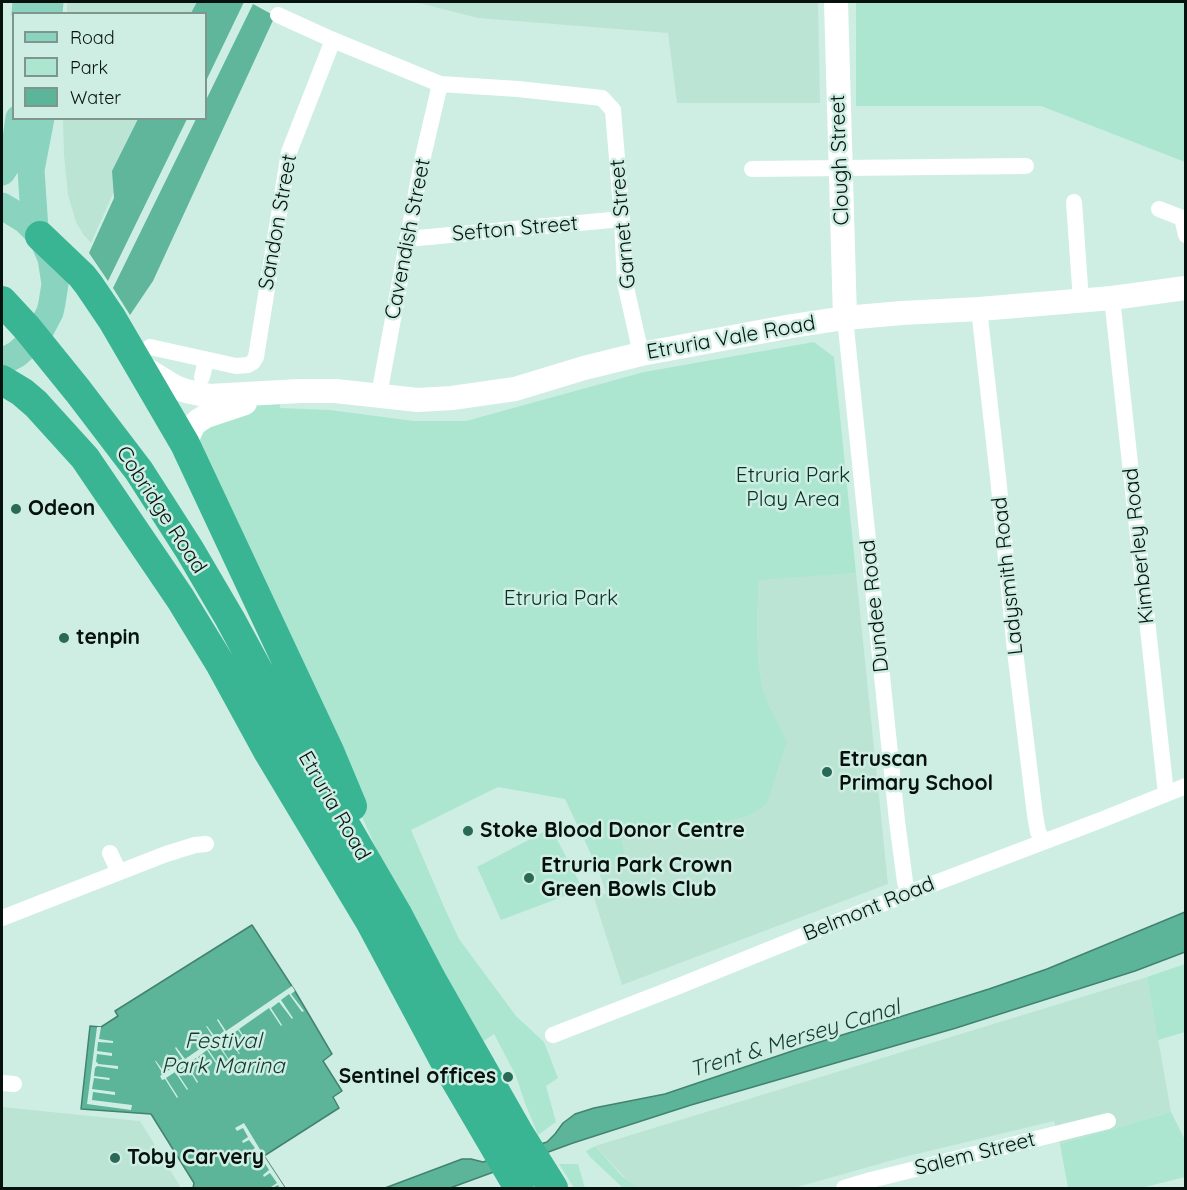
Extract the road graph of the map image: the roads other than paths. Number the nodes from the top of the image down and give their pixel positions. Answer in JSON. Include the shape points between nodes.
{"nodes":[{"id":1,"x":836,"y":2,"type":"edge"},
{"id":2,"x":278,"y":15,"type":"dead end"},
{"id":3,"x":333,"y":40,"type":"junction"},
{"id":4,"x":440,"y":84,"type":"junction"},
{"id":5,"x":19,"y":120,"type":"edge"},
{"id":6,"x":41,"y":120,"type":"edge"},
{"id":7,"x":1026,"y":166,"type":"dead end"},
{"id":8,"x":840,"y":168,"type":"junction"},
{"id":9,"x":752,"y":169,"type":"dead end"},
{"id":10,"x":2,"y":172,"type":"edge"},
{"id":11,"x":1074,"y":202,"type":"dead end"},
{"id":12,"x":2,"y":206,"type":"edge"},
{"id":13,"x":1159,"y":209,"type":"dead end"},
{"id":14,"x":622,"y":219,"type":"junction"},
{"id":15,"x":38,"y":233,"type":"junction"},
{"id":16,"x":1185,"y":235,"type":"edge"},
{"id":17,"x":407,"y":238,"type":"junction"},
{"id":18,"x":1185,"y":288,"type":"edge"},
{"id":19,"x":1112,"y":298,"type":"junction"},
{"id":20,"x":2,"y":301,"type":"edge"},
{"id":21,"x":1081,"y":301,"type":"junction"},
{"id":22,"x":979,"y":309,"type":"junction"},
{"id":23,"x":845,"y":318,"type":"junction"},
{"id":24,"x":641,"y":354,"type":"junction"},
{"id":25,"x":144,"y":356,"type":"junction"},
{"id":26,"x":206,"y":360,"type":"junction"},
{"id":27,"x":2,"y":362,"type":"edge"},
{"id":28,"x":202,"y":377,"type":"dead end"},
{"id":29,"x":2,"y":380,"type":"edge"},
{"id":30,"x":282,"y":392,"type":"junction"},
{"id":31,"x":379,"y":395,"type":"junction"},
{"id":32,"x":185,"y":444,"type":"junction"},
{"id":33,"x":294,"y":737,"type":"joint"},
{"id":34,"x":1185,"y":786,"type":"edge"},
{"id":35,"x":1166,"y":794,"type":"junction"},
{"id":36,"x":1044,"y":842,"type":"junction"},
{"id":37,"x":206,"y":844,"type":"dead end"},
{"id":38,"x":110,"y":853,"type":"dead end"},
{"id":39,"x":119,"y":872,"type":"junction"},
{"id":40,"x":909,"y":893,"type":"junction"},
{"id":41,"x":2,"y":918,"type":"edge"},
{"id":42,"x":384,"y":918,"type":"junction"},
{"id":43,"x":553,"y":1035,"type":"dead end"},
{"id":44,"x":1108,"y":1121,"type":"dead end"},
{"id":45,"x":532,"y":1182,"type":"edge"},
{"id":46,"x":844,"y":1188,"type":"edge"}],
"edges":[{"from":1,"to":8,"type":"main road","name":"Clough Street"},
{"from":2,"to":3,"type":"street"},
{"from":3,"to":4,"type":"street"},
{"from":3,"to":26,"type":"street","name":"Sandon Street","via":[[289,152],[256,357],[242,367]]},
{"from":4,"to":14,"type":"street","name":"Garnet Street","via":[[602,98],[613,110]]},
{"from":4,"to":17,"type":"street","name":"Cavendish Street"},
{"from":5,"to":10,"type":"main road","via":[[15,146]]},
{"from":6,"to":15,"type":"main road","via":[[31,170]]},
{"from":7,"to":8,"type":"street"},
{"from":8,"to":9,"type":"street"},
{"from":8,"to":23,"type":"main road","name":"Clough Street"},
{"from":11,"to":21,"type":"street"},
{"from":12,"to":15,"type":"main road"},
{"from":13,"to":16,"type":"street","via":[[1182,218]]},
{"from":14,"to":17,"type":"street","name":"Sefton Street"},
{"from":14,"to":24,"type":"street","name":"Garnet Street","via":[[625,283]]},
{"from":15,"to":25,"type":"highway","via":[[82,276],[112,320]]},
{"from":15,"to":27,"type":"main road","via":[[54,269],[52,303],[38,335]]},
{"from":17,"to":31,"type":"street","name":"Cavendish Street"},
{"from":18,"to":19,"type":"main road","name":"Etruria Vale Road"},
{"from":19,"to":21,"type":"main road","name":"Etruria Vale Road"},
{"from":19,"to":35,"type":"street","name":"Kimberley Road"},
{"from":20,"to":33,"type":"highway","name":"Cobridge Road","via":[[139,471],[230,619]]},
{"from":21,"to":22,"type":"main road","name":"Etruria Vale Road"},
{"from":22,"to":23,"type":"main road","name":"Etruria Vale Road"},
{"from":22,"to":36,"type":"street","name":"Ladysmith Road","via":[[1035,815]]},
{"from":23,"to":24,"type":"main road","name":"Etruria Vale Road"},
{"from":23,"to":40,"type":"street","name":"Dundee Road","via":[[897,821]]},
{"from":24,"to":31,"type":"main road","name":"Etruria Vale Road","via":[[515,389],[418,400]]},
{"from":25,"to":26,"type":"street","name":"Sandon Street"},
{"from":25,"to":30,"type":"main road","via":[[175,387],[186,392],[210,396]]},
{"from":25,"to":32,"type":"highway"},
{"from":26,"to":28,"type":"street"},
{"from":29,"to":42,"type":"highway","via":[[36,404],[85,458],[180,598],[268,751]]},
{"from":30,"to":31,"type":"main road","name":"Etruria Vale Road"},
{"from":30,"to":32,"type":"main road","via":[[206,416],[193,426]]},
{"from":32,"to":42,"type":"highway","via":[[329,751]]},
{"from":33,"to":42,"type":"highway","name":"Etruria Road"},
{"from":34,"to":35,"type":"street","name":"Belmont Road"},
{"from":35,"to":36,"type":"street","name":"Belmont Road"},
{"from":36,"to":40,"type":"street","name":"Belmont Road"},
{"from":37,"to":39,"type":"street"},
{"from":38,"to":39,"type":"street"},
{"from":39,"to":41,"type":"street"},
{"from":40,"to":43,"type":"street","name":"Belmont Road"},
{"from":42,"to":45,"type":"highway","name":"Etruria Road","via":[[448,1067],[506,1140]]},
{"from":44,"to":46,"type":"street","name":"Salem Street"}]}
